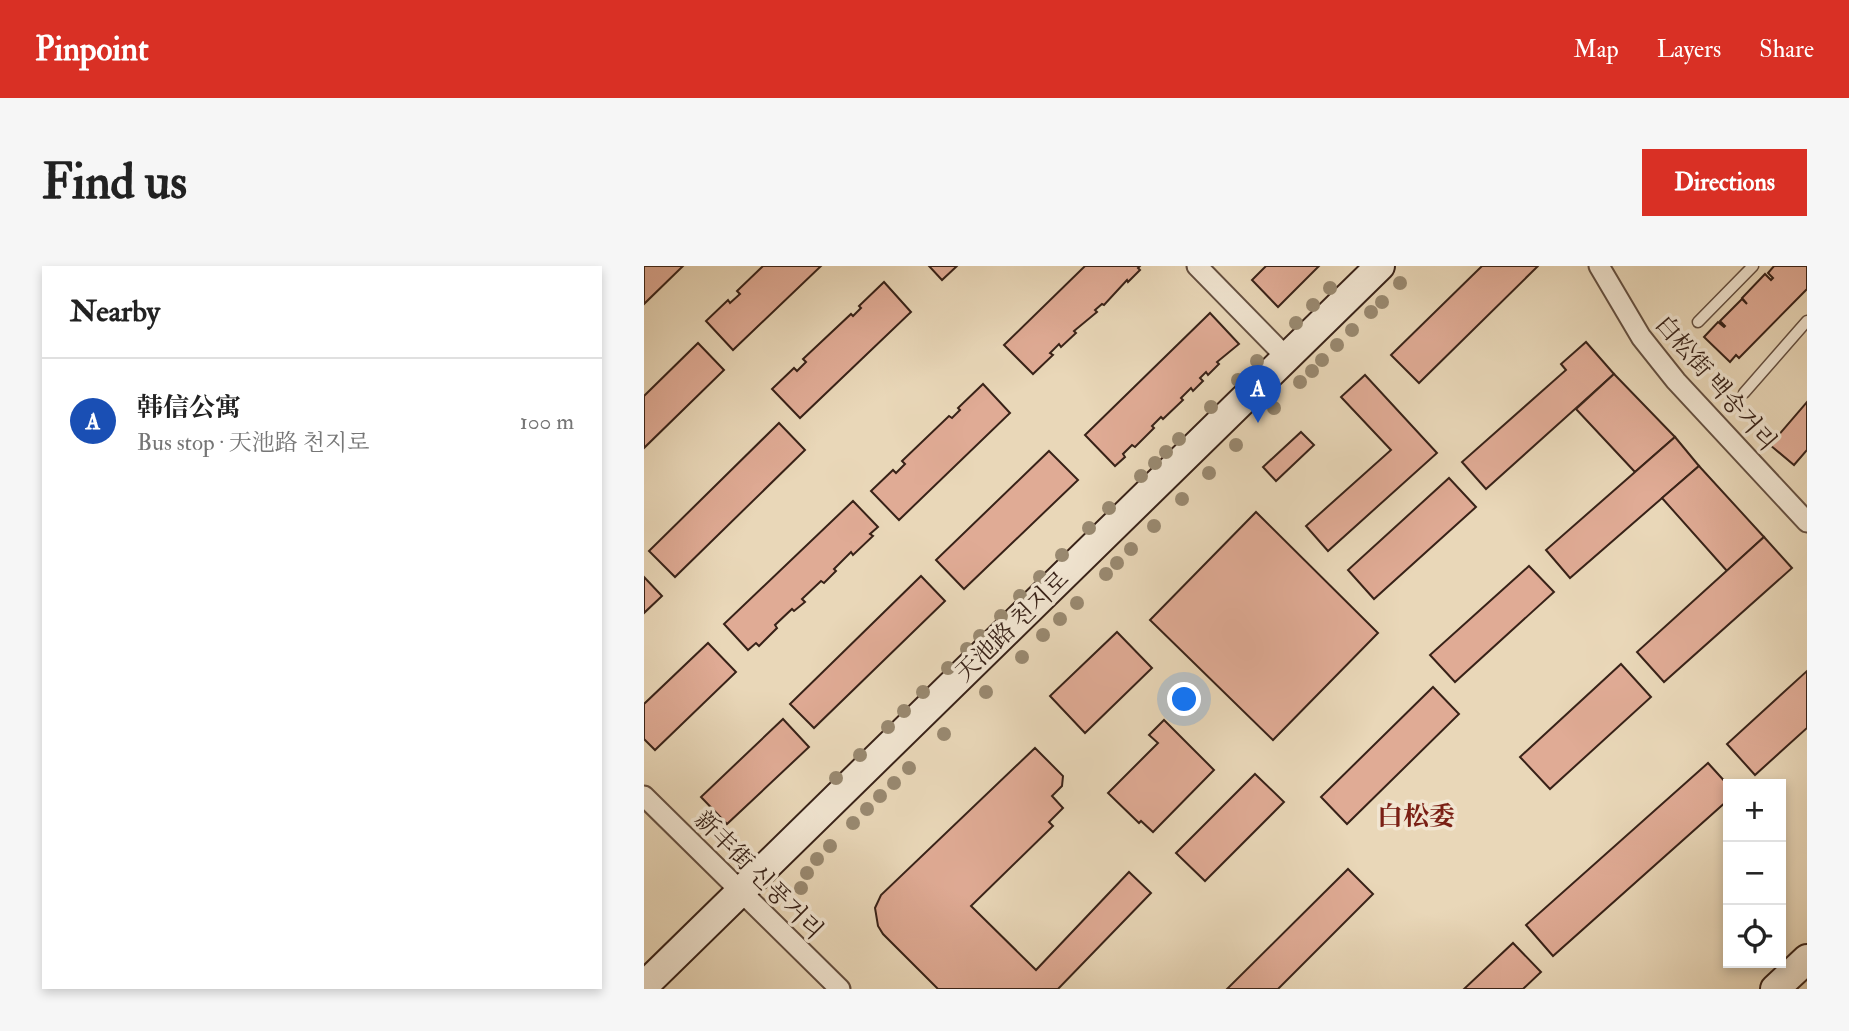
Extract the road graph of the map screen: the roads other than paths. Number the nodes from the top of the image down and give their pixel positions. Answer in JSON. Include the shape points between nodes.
{"nodes":[{"id":1,"x":1197,"y":266,"type":"edge"},
{"id":2,"x":1380,"y":266,"type":"edge"},
{"id":3,"x":1599,"y":266,"type":"edge"},
{"id":4,"x":1753,"y":266,"type":"edge"},
{"id":5,"x":1807,"y":321,"type":"edge"},
{"id":6,"x":1698,"y":322,"type":"dead end"},
{"id":7,"x":1287,"y":358,"type":"junction"},
{"id":8,"x":1744,"y":393,"type":"dead end"},
{"id":9,"x":1807,"y":522,"type":"edge"},
{"id":10,"x":644,"y":796,"type":"edge"},
{"id":11,"x":740,"y":892,"type":"junction"},
{"id":12,"x":1807,"y":959,"type":"edge"},
{"id":13,"x":644,"y":986,"type":"edge"},
{"id":14,"x":840,"y":989,"type":"edge"},
{"id":15,"x":1775,"y":989,"type":"edge"}],
"edges":[{"from":1,"to":7,"type":"street"},
{"from":2,"to":7,"type":"street","name":"天池路 천지로"},
{"from":3,"to":9,"type":"street","name":"白松街 백송거리","via":[[1641,337],[1676,382]]},
{"from":4,"to":6,"type":"lane"},
{"from":5,"to":8,"type":"lane"},
{"from":7,"to":11,"type":"street","name":"天池路 천지로"},
{"from":10,"to":11,"type":"street","name":"新丰街 신풍거리"},
{"from":11,"to":13,"type":"street","name":"天池路 천지로"},
{"from":11,"to":14,"type":"street","name":"新丰街 신풍거리"},
{"from":12,"to":15,"type":"street"}]}
